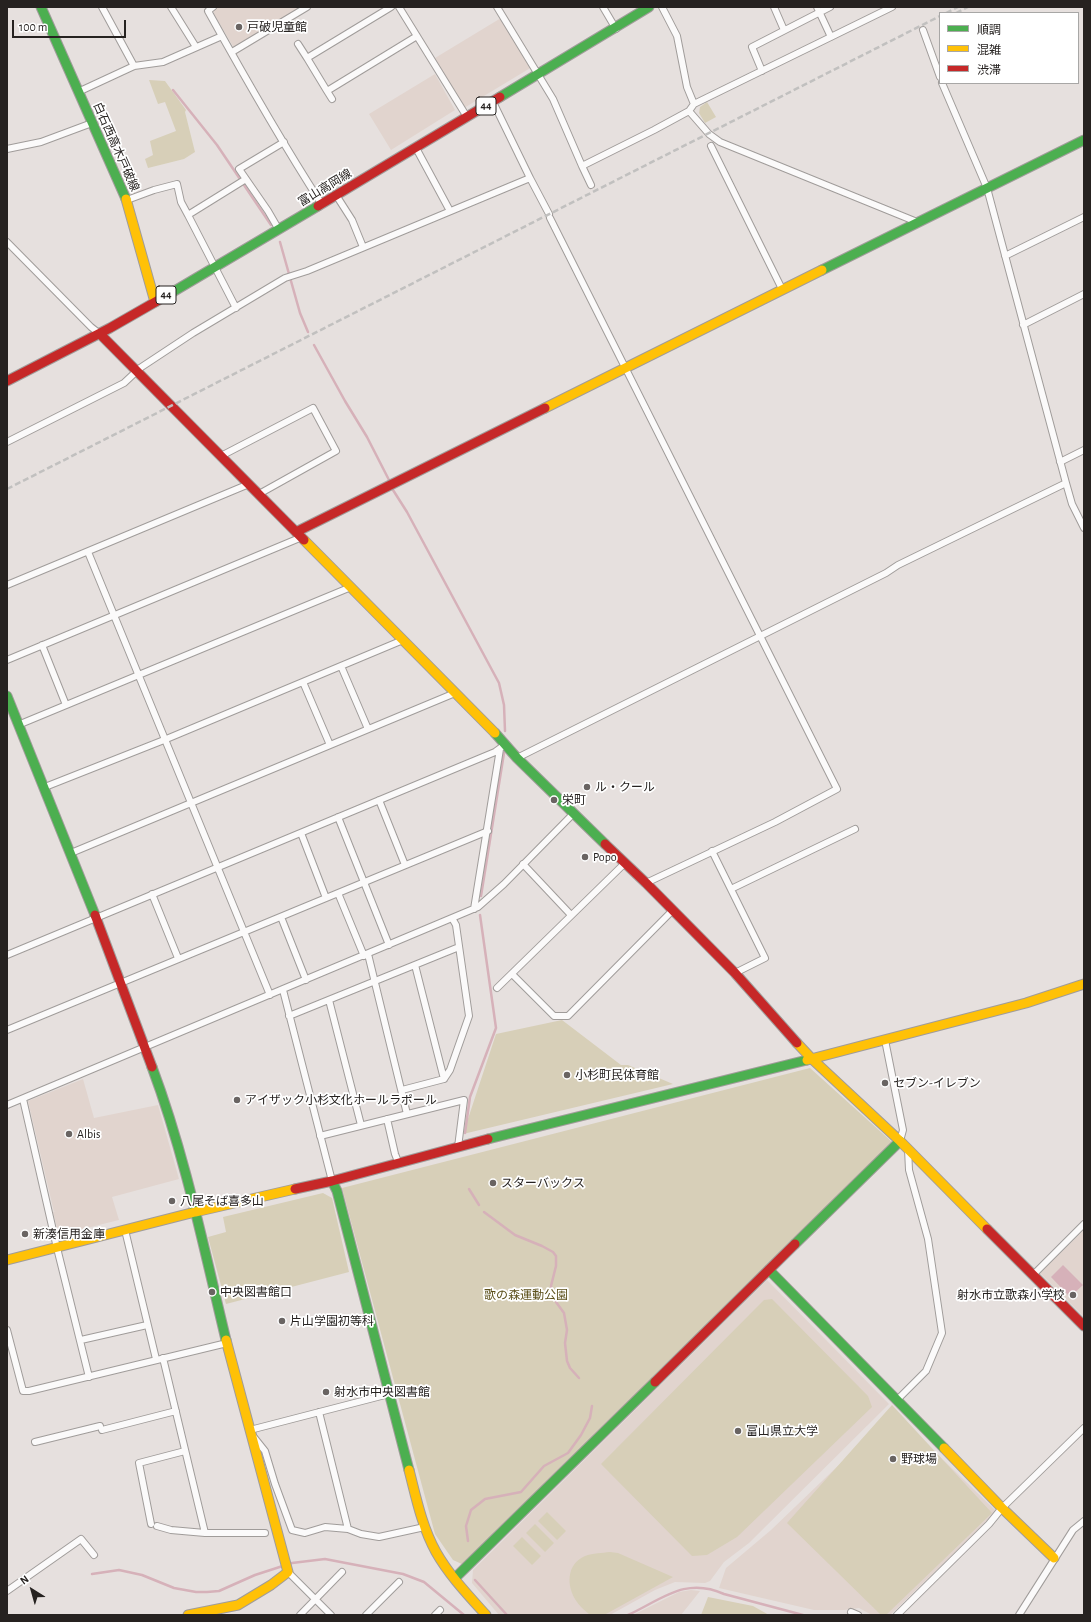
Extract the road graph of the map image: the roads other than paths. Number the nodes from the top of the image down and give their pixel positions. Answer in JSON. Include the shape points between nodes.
{"nodes":[{"id":1,"x":41,"y":7,"type":"edge"},
{"id":2,"x":102,"y":7,"type":"edge"},
{"id":3,"x":171,"y":7,"type":"edge"},
{"id":4,"x":213,"y":7,"type":"edge"},
{"id":5,"x":307,"y":7,"type":"edge"},
{"id":6,"x":391,"y":7,"type":"edge"},
{"id":7,"x":399,"y":7,"type":"edge"},
{"id":8,"x":497,"y":7,"type":"edge"},
{"id":9,"x":603,"y":7,"type":"edge"},
{"id":10,"x":650,"y":7,"type":"edge"},
{"id":11,"x":662,"y":7,"type":"edge"},
{"id":12,"x":774,"y":7,"type":"edge"},
{"id":13,"x":830,"y":7,"type":"edge"},
{"id":14,"x":892,"y":7,"type":"edge"},
{"id":15,"x":818,"y":10,"type":"edge"},
{"id":16,"x":616,"y":28,"type":"junction"},
{"id":17,"x":784,"y":30,"type":"junction"},
{"id":18,"x":923,"y":30,"type":"dead end"},
{"id":19,"x":222,"y":36,"type":"junction"},
{"id":20,"x":417,"y":36,"type":"junction"},
{"id":21,"x":832,"y":37,"type":"junction"},
{"id":22,"x":298,"y":44,"type":"dead end"},
{"id":23,"x":196,"y":47,"type":"junction"},
{"id":24,"x":232,"y":52,"type":"junction"},
{"id":25,"x":307,"y":58,"type":"junction"},
{"id":26,"x":134,"y":66,"type":"junction"},
{"id":27,"x":762,"y":71,"type":"junction"},
{"id":28,"x":538,"y":74,"type":"junction"},
{"id":29,"x":939,"y":74,"type":"edge"},
{"id":30,"x":942,"y":84,"type":"edge"},
{"id":31,"x":327,"y":91,"type":"junction"},
{"id":32,"x":78,"y":92,"type":"junction"},
{"id":33,"x":332,"y":99,"type":"dead end"},
{"id":34,"x":492,"y":102,"type":"junction"},
{"id":35,"x":694,"y":104,"type":"junction"},
{"id":36,"x":689,"y":111,"type":"junction"},
{"id":37,"x":466,"y":117,"type":"junction"},
{"id":38,"x":92,"y":123,"type":"junction"},
{"id":39,"x":1084,"y":140,"type":"edge"},
{"id":40,"x":284,"y":142,"type":"junction"},
{"id":41,"x":711,"y":146,"type":"dead end"},
{"id":42,"x":416,"y":148,"type":"junction"},
{"id":43,"x":7,"y":149,"type":"edge"},
{"id":44,"x":582,"y":166,"type":"junction"},
{"id":45,"x":530,"y":178,"type":"junction"},
{"id":46,"x":246,"y":179,"type":"junction"},
{"id":47,"x":590,"y":185,"type":"dead end"},
{"id":48,"x":987,"y":188,"type":"junction"},
{"id":49,"x":336,"y":196,"type":"junction"},
{"id":50,"x":127,"y":200,"type":"junction"},
{"id":51,"x":321,"y":203,"type":"junction"},
{"id":52,"x":450,"y":211,"type":"junction"},
{"id":53,"x":188,"y":215,"type":"junction"},
{"id":54,"x":1084,"y":217,"type":"edge"},
{"id":55,"x":918,"y":222,"type":"junction"},
{"id":56,"x":279,"y":230,"type":"junction"},
{"id":57,"x":7,"y":242,"type":"edge"},
{"id":58,"x":363,"y":247,"type":"junction"},
{"id":59,"x":1005,"y":256,"type":"junction"},
{"id":60,"x":214,"y":267,"type":"junction"},
{"id":61,"x":782,"y":289,"type":"junction"},
{"id":62,"x":1084,"y":294,"type":"edge"},
{"id":63,"x":155,"y":302,"type":"junction"},
{"id":64,"x":236,"y":308,"type":"junction"},
{"id":65,"x":1022,"y":325,"type":"junction"},
{"id":66,"x":100,"y":334,"type":"junction"},
{"id":67,"x":624,"y":368,"type":"junction"},
{"id":68,"x":138,"y":371,"type":"junction"},
{"id":69,"x":7,"y":381,"type":"edge"},
{"id":70,"x":7,"y":442,"type":"edge"},
{"id":71,"x":1084,"y":450,"type":"edge"},
{"id":72,"x":221,"y":456,"type":"junction"},
{"id":73,"x":1060,"y":462,"type":"junction"},
{"id":74,"x":1066,"y":483,"type":"junction"},
{"id":75,"x":249,"y":484,"type":"junction"},
{"id":76,"x":259,"y":494,"type":"junction"},
{"id":77,"x":1084,"y":528,"type":"edge"},
{"id":78,"x":299,"y":534,"type":"junction"},
{"id":79,"x":88,"y":552,"type":"junction"},
{"id":80,"x":7,"y":585,"type":"edge"},
{"id":81,"x":351,"y":587,"type":"junction"},
{"id":82,"x":114,"y":616,"type":"junction"},
{"id":83,"x":760,"y":637,"type":"junction"},
{"id":84,"x":403,"y":640,"type":"junction"},
{"id":85,"x":42,"y":645,"type":"junction"},
{"id":86,"x":7,"y":660,"type":"edge"},
{"id":87,"x":341,"y":666,"type":"junction"},
{"id":88,"x":138,"y":675,"type":"junction"},
{"id":89,"x":303,"y":682,"type":"junction"},
{"id":90,"x":455,"y":693,"type":"junction"},
{"id":91,"x":7,"y":696,"type":"edge"},
{"id":92,"x":66,"y":705,"type":"junction"},
{"id":93,"x":18,"y":725,"type":"junction"},
{"id":94,"x":368,"y":729,"type":"junction"},
{"id":95,"x":164,"y":740,"type":"junction"},
{"id":96,"x":330,"y":745,"type":"junction"},
{"id":97,"x":503,"y":746,"type":"junction"},
{"id":98,"x":517,"y":758,"type":"junction"},
{"id":99,"x":45,"y":787,"type":"junction"},
{"id":100,"x":379,"y":800,"type":"junction"},
{"id":101,"x":190,"y":803,"type":"junction"},
{"id":102,"x":573,"y":814,"type":"junction"},
{"id":103,"x":338,"y":818,"type":"junction"},
{"id":104,"x":855,"y":829,"type":"dead end"},
{"id":105,"x":488,"y":831,"type":"junction"},
{"id":106,"x":300,"y":833,"type":"junction"},
{"id":107,"x":712,"y":851,"type":"junction"},
{"id":108,"x":71,"y":853,"type":"junction"},
{"id":109,"x":625,"y":863,"type":"junction"},
{"id":110,"x":523,"y":864,"type":"junction"},
{"id":111,"x":405,"y":865,"type":"junction"},
{"id":112,"x":217,"y":867,"type":"junction"},
{"id":113,"x":363,"y":883,"type":"junction"},
{"id":114,"x":646,"y":883,"type":"junction"},
{"id":115,"x":731,"y":889,"type":"junction"},
{"id":116,"x":338,"y":893,"type":"junction"},
{"id":117,"x":152,"y":894,"type":"junction"},
{"id":118,"x":326,"y":898,"type":"junction"},
{"id":119,"x":474,"y":909,"type":"junction"},
{"id":120,"x":673,"y":910,"type":"junction"},
{"id":121,"x":571,"y":915,"type":"junction"},
{"id":122,"x":96,"y":917,"type":"junction"},
{"id":123,"x":281,"y":917,"type":"junction"},
{"id":124,"x":452,"y":918,"type":"junction"},
{"id":125,"x":244,"y":932,"type":"junction"},
{"id":126,"x":389,"y":945,"type":"junction"},
{"id":127,"x":459,"y":947,"type":"junction"},
{"id":128,"x":7,"y":955,"type":"edge"},
{"id":129,"x":366,"y":955,"type":"junction"},
{"id":130,"x":178,"y":958,"type":"junction"},
{"id":131,"x":414,"y":965,"type":"junction"},
{"id":132,"x":735,"y":973,"type":"junction"},
{"id":133,"x":512,"y":974,"type":"junction"},
{"id":134,"x":306,"y":980,"type":"junction"},
{"id":135,"x":375,"y":982,"type":"junction"},
{"id":136,"x":121,"y":983,"type":"junction"},
{"id":137,"x":1084,"y":984,"type":"edge"},
{"id":138,"x":497,"y":988,"type":"dead end"},
{"id":139,"x":282,"y":990,"type":"junction"},
{"id":140,"x":270,"y":995,"type":"junction"},
{"id":141,"x":329,"y":1000,"type":"junction"},
{"id":142,"x":289,"y":1016,"type":"junction"},
{"id":143,"x":7,"y":1030,"type":"edge"},
{"id":144,"x":885,"y":1040,"type":"junction"},
{"id":145,"x":145,"y":1047,"type":"junction"},
{"id":146,"x":811,"y":1058,"type":"junction"},
{"id":147,"x":444,"y":1079,"type":"junction"},
{"id":148,"x":402,"y":1090,"type":"junction"},
{"id":149,"x":23,"y":1099,"type":"junction"},
{"id":150,"x":7,"y":1106,"type":"edge"},
{"id":151,"x":407,"y":1114,"type":"junction"},
{"id":152,"x":387,"y":1119,"type":"junction"},
{"id":153,"x":361,"y":1125,"type":"junction"},
{"id":154,"x":320,"y":1136,"type":"junction"},
{"id":155,"x":900,"y":1141,"type":"junction"},
{"id":156,"x":458,"y":1147,"type":"junction"},
{"id":157,"x":908,"y":1149,"type":"junction"},
{"id":158,"x":399,"y":1164,"type":"junction"},
{"id":159,"x":332,"y":1181,"type":"junction"},
{"id":160,"x":195,"y":1212,"type":"junction"},
{"id":161,"x":1084,"y":1224,"type":"edge"},
{"id":162,"x":125,"y":1230,"type":"junction"},
{"id":163,"x":57,"y":1248,"type":"junction"},
{"id":164,"x":7,"y":1260,"type":"edge"},
{"id":165,"x":769,"y":1270,"type":"junction"},
{"id":166,"x":1033,"y":1275,"type":"junction"},
{"id":167,"x":147,"y":1325,"type":"junction"},
{"id":168,"x":1084,"y":1326,"type":"edge"},
{"id":169,"x":7,"y":1330,"type":"edge"},
{"id":170,"x":81,"y":1340,"type":"junction"},
{"id":171,"x":227,"y":1343,"type":"junction"},
{"id":172,"x":163,"y":1358,"type":"junction"},
{"id":173,"x":156,"y":1360,"type":"junction"},
{"id":174,"x":89,"y":1377,"type":"junction"},
{"id":175,"x":389,"y":1394,"type":"junction"},
{"id":176,"x":898,"y":1400,"type":"junction"},
{"id":177,"x":176,"y":1411,"type":"junction"},
{"id":178,"x":319,"y":1412,"type":"junction"},
{"id":179,"x":1084,"y":1428,"type":"edge"},
{"id":180,"x":251,"y":1432,"type":"junction"},
{"id":181,"x":35,"y":1442,"type":"dead end"},
{"id":182,"x":185,"y":1451,"type":"junction"},
{"id":183,"x":1002,"y":1508,"type":"junction"},
{"id":184,"x":1084,"y":1521,"type":"edge"},
{"id":185,"x":424,"y":1525,"type":"junction"},
{"id":186,"x":348,"y":1529,"type":"junction"},
{"id":187,"x":205,"y":1533,"type":"junction"},
{"id":188,"x":265,"y":1533,"type":"dead end"},
{"id":189,"x":94,"y":1555,"type":"dead end"},
{"id":190,"x":1054,"y":1558,"type":"junction"},
{"id":191,"x":287,"y":1567,"type":"junction"},
{"id":192,"x":342,"y":1572,"type":"dead end"},
{"id":193,"x":455,"y":1578,"type":"junction"},
{"id":194,"x":399,"y":1582,"type":"dead end"},
{"id":195,"x":7,"y":1591,"type":"edge"},
{"id":196,"x":316,"y":1599,"type":"junction"},
{"id":197,"x":440,"y":1610,"type":"dead end"},
{"id":198,"x":851,"y":1612,"type":"dead end"},
{"id":199,"x":209,"y":1613,"type":"edge"},
{"id":200,"x":188,"y":1615,"type":"edge"},
{"id":201,"x":300,"y":1615,"type":"edge"},
{"id":202,"x":331,"y":1615,"type":"edge"},
{"id":203,"x":366,"y":1615,"type":"edge"},
{"id":204,"x":435,"y":1615,"type":"edge"},
{"id":205,"x":486,"y":1615,"type":"edge"},
{"id":206,"x":858,"y":1615,"type":"edge"},
{"id":207,"x":897,"y":1615,"type":"edge"},
{"id":208,"x":1019,"y":1615,"type":"edge"}],
"edges":[{"from":1,"to":32,"type":"street","name":"白石西高木戸破線"},
{"from":2,"to":26,"type":"street"},
{"from":3,"to":23,"type":"street"},
{"from":4,"to":19,"type":"street","via":[[208,11]]},
{"from":5,"to":24,"type":"street"},
{"from":6,"to":25,"type":"street"},
{"from":7,"to":20,"type":"street"},
{"from":8,"to":28,"type":"street"},
{"from":9,"to":16,"type":"street"},
{"from":10,"to":16,"type":"street","name":"富山高岡線","number":"44"},
{"from":11,"to":35,"type":"street","via":[[677,36],[687,87]]},
{"from":12,"to":17,"type":"street"},
{"from":13,"to":15,"type":"street"},
{"from":14,"to":21,"type":"street"},
{"from":15,"to":17,"type":"street"},
{"from":15,"to":21,"type":"street"},
{"from":16,"to":28,"type":"street","name":"富山高岡線","number":"44"},
{"from":17,"to":27,"type":"street","via":[[752,47]]},
{"from":18,"to":29,"type":"street"},
{"from":19,"to":23,"type":"street"},
{"from":19,"to":24,"type":"street"},
{"from":20,"to":31,"type":"street"},
{"from":20,"to":37,"type":"street"},
{"from":21,"to":27,"type":"street"},
{"from":22,"to":25,"type":"street"},
{"from":23,"to":26,"type":"street","via":[[163,62]]},
{"from":24,"to":40,"type":"street"},
{"from":25,"to":31,"type":"street"},
{"from":26,"to":32,"type":"street"},
{"from":27,"to":35,"type":"street"},
{"from":28,"to":34,"type":"street","name":"富山高岡線","number":"44"},
{"from":28,"to":44,"type":"street","via":[[553,99]]},
{"from":30,"to":48,"type":"street"},
{"from":31,"to":33,"type":"street"},
{"from":32,"to":38,"type":"street","name":"白石西高木戸破線"},
{"from":34,"to":37,"type":"street","name":"富山高岡線","number":"44"},
{"from":34,"to":45,"type":"street"},
{"from":35,"to":36,"type":"street"},
{"from":36,"to":44,"type":"street"},
{"from":36,"to":55,"type":"street","via":[[709,134],[720,142]]},
{"from":37,"to":42,"type":"street","name":"富山高岡線","number":"44"},
{"from":38,"to":43,"type":"street","via":[[41,142]]},
{"from":38,"to":50,"type":"street","name":"白石西高木戸破線"},
{"from":39,"to":48,"type":"street"},
{"from":40,"to":46,"type":"street","via":[[239,169]]},
{"from":40,"to":51,"type":"street"},
{"from":41,"to":61,"type":"street"},
{"from":42,"to":49,"type":"street","name":"富山高岡線","number":"44"},
{"from":42,"to":52,"type":"street"},
{"from":44,"to":47,"type":"street"},
{"from":45,"to":52,"type":"street"},
{"from":45,"to":67,"type":"street"},
{"from":46,"to":53,"type":"street"},
{"from":46,"to":56,"type":"street"},
{"from":48,"to":55,"type":"street"},
{"from":48,"to":59,"type":"street"},
{"from":49,"to":51,"type":"street","name":"富山高岡線","number":"44"},
{"from":49,"to":58,"type":"street","via":[[352,220]]},
{"from":50,"to":53,"type":"street","via":[[177,184],[181,202]]},
{"from":50,"to":63,"type":"street","name":"白石西高木戸破線"},
{"from":51,"to":56,"type":"street","name":"富山高岡線","number":"44"},
{"from":52,"to":58,"type":"street"},
{"from":53,"to":60,"type":"street"},
{"from":54,"to":59,"type":"street"},
{"from":55,"to":61,"type":"street"},
{"from":56,"to":60,"type":"street","name":"富山高岡線","number":"44"},
{"from":57,"to":66,"type":"street","via":[[91,328]]},
{"from":58,"to":64,"type":"street","via":[[285,278]]},
{"from":59,"to":65,"type":"street"},
{"from":60,"to":63,"type":"street","name":"富山高岡線","number":"44"},
{"from":60,"to":64,"type":"street"},
{"from":61,"to":67,"type":"street"},
{"from":62,"to":65,"type":"street"},
{"from":63,"to":66,"type":"street","name":"富山高岡線","number":"44"},
{"from":64,"to":68,"type":"street","via":[[193,333]]},
{"from":65,"to":73,"type":"street"},
{"from":66,"to":68,"type":"street"},
{"from":66,"to":69,"type":"street","name":"富山高岡線","number":"44"},
{"from":67,"to":78,"type":"street"},
{"from":67,"to":83,"type":"street"},
{"from":68,"to":70,"type":"street","via":[[124,383]]},
{"from":68,"to":72,"type":"street"},
{"from":71,"to":73,"type":"street"},
{"from":72,"to":75,"type":"street"},
{"from":72,"to":76,"type":"street","via":[[313,408],[336,451]]},
{"from":73,"to":74,"type":"street"},
{"from":74,"to":77,"type":"street","via":[[1072,504]]},
{"from":74,"to":83,"type":"street","via":[[898,565]]},
{"from":75,"to":76,"type":"street"},
{"from":75,"to":79,"type":"street"},
{"from":76,"to":78,"type":"street"},
{"from":78,"to":81,"type":"street"},
{"from":78,"to":82,"type":"street"},
{"from":79,"to":80,"type":"street"},
{"from":79,"to":82,"type":"street"},
{"from":81,"to":84,"type":"street"},
{"from":81,"to":88,"type":"street"},
{"from":82,"to":85,"type":"street"},
{"from":82,"to":88,"type":"street"},
{"from":83,"to":98,"type":"street"},
{"from":83,"to":107,"type":"street","via":[[837,789],[775,822]]},
{"from":84,"to":87,"type":"street"},
{"from":84,"to":90,"type":"street"},
{"from":85,"to":86,"type":"street"},
{"from":85,"to":92,"type":"street"},
{"from":87,"to":89,"type":"street"},
{"from":87,"to":94,"type":"street"},
{"from":88,"to":92,"type":"street"},
{"from":88,"to":95,"type":"street"},
{"from":89,"to":95,"type":"street"},
{"from":89,"to":96,"type":"street"},
{"from":90,"to":94,"type":"street"},
{"from":90,"to":97,"type":"street"},
{"from":91,"to":93,"type":"street"},
{"from":92,"to":93,"type":"street"},
{"from":93,"to":99,"type":"street"},
{"from":94,"to":96,"type":"street"},
{"from":95,"to":99,"type":"street"},
{"from":95,"to":101,"type":"street"},
{"from":96,"to":101,"type":"street"},
{"from":97,"to":98,"type":"street"},
{"from":97,"to":100,"type":"street"},
{"from":97,"to":105,"type":"street"},
{"from":98,"to":102,"type":"street"},
{"from":99,"to":108,"type":"street"},
{"from":100,"to":103,"type":"street"},
{"from":100,"to":111,"type":"street"},
{"from":101,"to":108,"type":"street"},
{"from":101,"to":112,"type":"street"},
{"from":102,"to":109,"type":"street"},
{"from":102,"to":110,"type":"street"},
{"from":103,"to":106,"type":"street"},
{"from":103,"to":113,"type":"street"},
{"from":104,"to":115,"type":"street"},
{"from":105,"to":111,"type":"street"},
{"from":105,"to":119,"type":"street"},
{"from":106,"to":112,"type":"street"},
{"from":106,"to":118,"type":"street"},
{"from":107,"to":114,"type":"street"},
{"from":107,"to":115,"type":"street"},
{"from":108,"to":122,"type":"street"},
{"from":109,"to":114,"type":"street"},
{"from":109,"to":121,"type":"street"},
{"from":110,"to":119,"type":"street","via":[[499,889]]},
{"from":110,"to":121,"type":"street"},
{"from":111,"to":113,"type":"street"},
{"from":112,"to":117,"type":"street"},
{"from":112,"to":125,"type":"street"},
{"from":113,"to":116,"type":"street"},
{"from":113,"to":126,"type":"street"},
{"from":114,"to":120,"type":"street"},
{"from":115,"to":132,"type":"street","via":[[765,958]]},
{"from":116,"to":118,"type":"street"},
{"from":116,"to":129,"type":"street"},
{"from":117,"to":122,"type":"street"},
{"from":117,"to":130,"type":"street"},
{"from":118,"to":123,"type":"street"},
{"from":119,"to":124,"type":"street"},
{"from":120,"to":132,"type":"street"},
{"from":120,"to":133,"type":"street","via":[[568,1016],[554,1016]]},
{"from":121,"to":133,"type":"street"},
{"from":122,"to":128,"type":"street"},
{"from":122,"to":136,"type":"street"},
{"from":123,"to":125,"type":"street"},
{"from":123,"to":134,"type":"street"},
{"from":124,"to":126,"type":"street"},
{"from":124,"to":127,"type":"street","via":[[456,924]]},
{"from":125,"to":130,"type":"street"},
{"from":125,"to":140,"type":"street"},
{"from":126,"to":129,"type":"street"},
{"from":127,"to":131,"type":"street"},
{"from":127,"to":147,"type":"street","via":[[469,1016],[450,1070]]},
{"from":129,"to":134,"type":"street"},
{"from":129,"to":135,"type":"street"},
{"from":130,"to":136,"type":"street"},
{"from":131,"to":135,"type":"street"},
{"from":131,"to":147,"type":"street"},
{"from":132,"to":146,"type":"street"},
{"from":133,"to":138,"type":"street"},
{"from":134,"to":139,"type":"street"},
{"from":135,"to":141,"type":"street"},
{"from":135,"to":148,"type":"street"},
{"from":136,"to":143,"type":"street"},
{"from":136,"to":145,"type":"street"},
{"from":137,"to":144,"type":"street","via":[[1026,1003]]},
{"from":139,"to":140,"type":"street"},
{"from":139,"to":142,"type":"street"},
{"from":140,"to":145,"type":"street"},
{"from":141,"to":142,"type":"street"},
{"from":141,"to":153,"type":"street"},
{"from":142,"to":154,"type":"street"},
{"from":144,"to":146,"type":"street"},
{"from":144,"to":155,"type":"street","via":[[903,1130]]},
{"from":145,"to":149,"type":"street"},
{"from":145,"to":160,"type":"street","via":[[165,1102]]},
{"from":146,"to":155,"type":"street"},
{"from":146,"to":156,"type":"street"},
{"from":147,"to":148,"type":"street"},
{"from":148,"to":151,"type":"street"},
{"from":149,"to":150,"type":"street"},
{"from":149,"to":163,"type":"street"},
{"from":151,"to":152,"type":"street"},
{"from":151,"to":156,"type":"street","via":[[464,1100]]},
{"from":152,"to":153,"type":"street"},
{"from":152,"to":158,"type":"street","via":[[394,1154]]},
{"from":153,"to":154,"type":"street"},
{"from":154,"to":159,"type":"street"},
{"from":155,"to":157,"type":"street"},
{"from":155,"to":165,"type":"street"},
{"from":156,"to":158,"type":"street"},
{"from":157,"to":166,"type":"street"},
{"from":157,"to":176,"type":"street","via":[[909,1170],[928,1239],[942,1333],[926,1371]]},
{"from":158,"to":159,"type":"street"},
{"from":159,"to":160,"type":"street"},
{"from":159,"to":175,"type":"street","via":[[339,1198]]},
{"from":160,"to":162,"type":"street"},
{"from":160,"to":171,"type":"street"},
{"from":161,"to":166,"type":"street"},
{"from":162,"to":163,"type":"street"},
{"from":162,"to":167,"type":"street"},
{"from":163,"to":164,"type":"street"},
{"from":163,"to":170,"type":"street"},
{"from":165,"to":176,"type":"street"},
{"from":165,"to":193,"type":"street"},
{"from":166,"to":168,"type":"street"},
{"from":167,"to":170,"type":"street"},
{"from":167,"to":173,"type":"street"},
{"from":169,"to":174,"type":"street","via":[[23,1391]]},
{"from":170,"to":174,"type":"street"},
{"from":171,"to":172,"type":"street"},
{"from":171,"to":180,"type":"street"},
{"from":172,"to":173,"type":"street"},
{"from":172,"to":177,"type":"street"},
{"from":173,"to":174,"type":"street"},
{"from":175,"to":178,"type":"street"},
{"from":175,"to":185,"type":"street"},
{"from":176,"to":183,"type":"street"},
{"from":177,"to":181,"type":"street"},
{"from":177,"to":182,"type":"street"},
{"from":178,"to":180,"type":"street"},
{"from":178,"to":186,"type":"street"},
{"from":179,"to":183,"type":"street"},
{"from":180,"to":186,"type":"street","via":[[265,1451],[292,1530],[305,1532],[325,1527]]},
{"from":180,"to":191,"type":"street"},
{"from":182,"to":187,"type":"street"},
{"from":182,"to":187,"type":"street","via":[[140,1463],[154,1525],[170,1530]]},
{"from":183,"to":190,"type":"street"},
{"from":183,"to":207,"type":"street"},
{"from":184,"to":190,"type":"street","via":[[1072,1530]]},
{"from":185,"to":186,"type":"street","via":[[379,1538]]},
{"from":185,"to":193,"type":"street","via":[[441,1561]]},
{"from":187,"to":188,"type":"street"},
{"from":189,"to":195,"type":"street","via":[[81,1539]]},
{"from":190,"to":208,"type":"street"},
{"from":191,"to":196,"type":"street"},
{"from":191,"to":199,"type":"street","via":[[271,1585],[238,1605]]},
{"from":192,"to":196,"type":"street"},
{"from":193,"to":205,"type":"street"},
{"from":194,"to":203,"type":"street"},
{"from":196,"to":201,"type":"street"},
{"from":196,"to":202,"type":"street"},
{"from":197,"to":204,"type":"street"},
{"from":198,"to":206,"type":"street"},
{"from":199,"to":200,"type":"street"}]}
